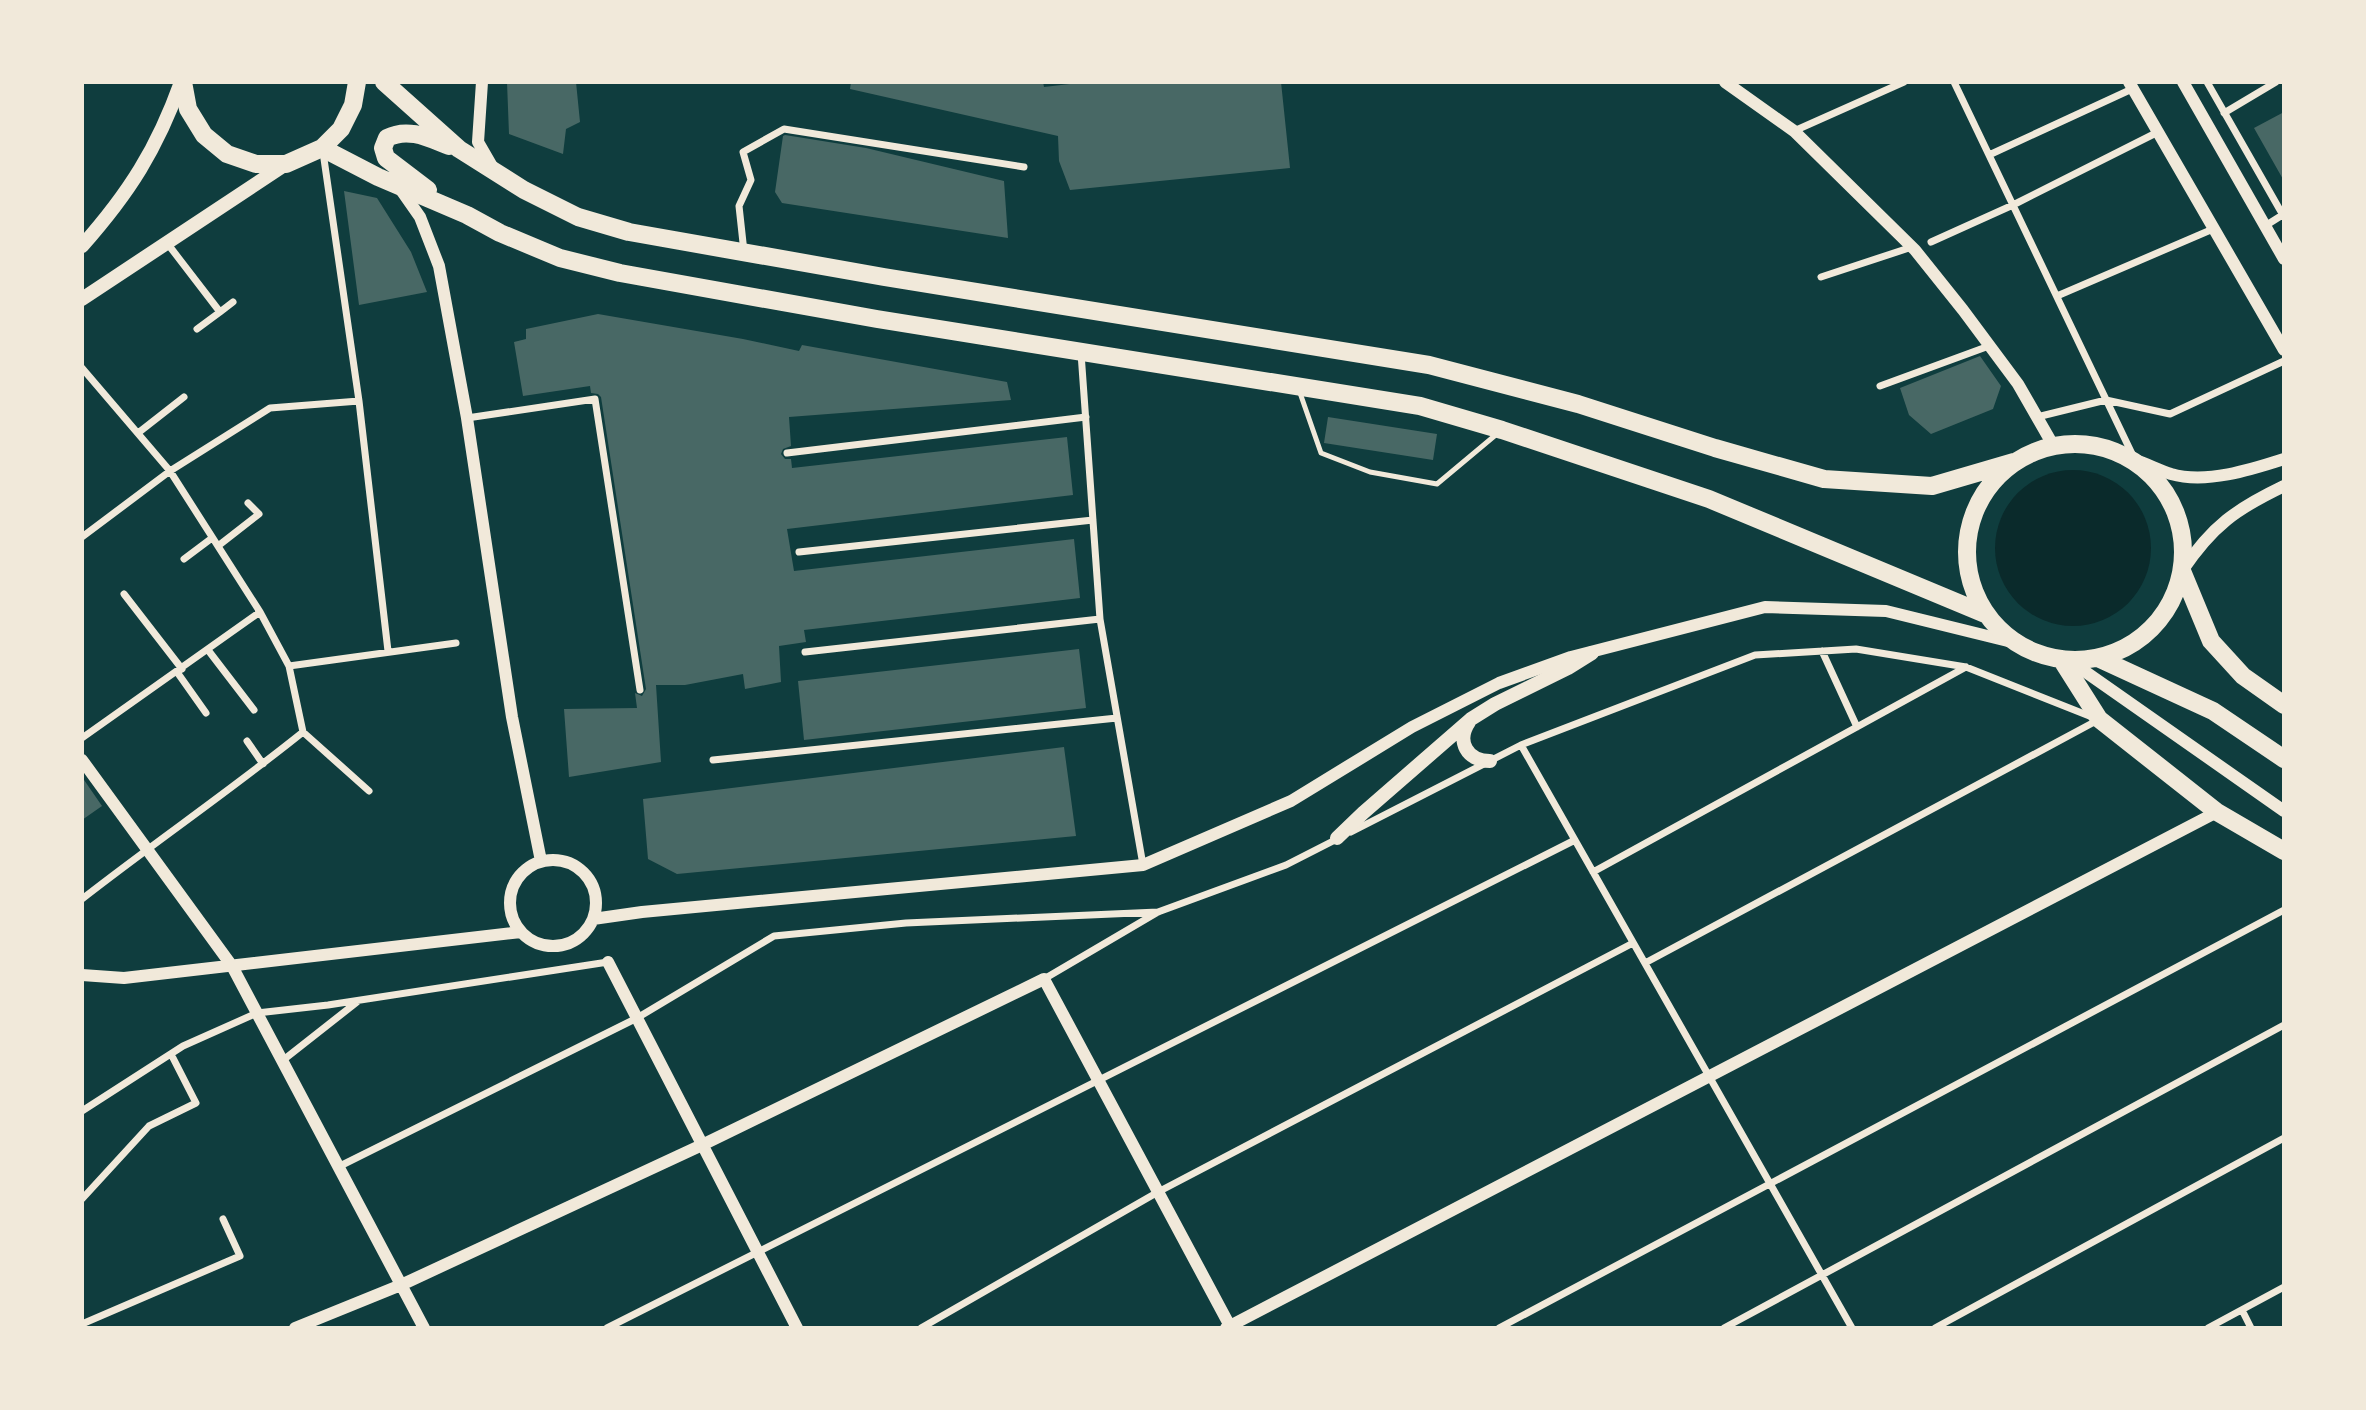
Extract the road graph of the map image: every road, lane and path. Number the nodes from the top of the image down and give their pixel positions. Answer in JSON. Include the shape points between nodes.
{"nodes":[{"id":1,"x":182,"y":82,"type":"edge"},
{"id":2,"x":357,"y":82,"type":"edge"},
{"id":3,"x":384,"y":82,"type":"edge"},
{"id":4,"x":482,"y":82,"type":"edge"},
{"id":5,"x":1725,"y":82,"type":"edge"},
{"id":6,"x":1904,"y":82,"type":"edge"},
{"id":7,"x":1954,"y":82,"type":"edge"},
{"id":8,"x":2183,"y":82,"type":"edge"},
{"id":9,"x":2207,"y":82,"type":"edge"},
{"id":10,"x":2276,"y":82,"type":"edge"},
{"id":11,"x":2131,"y":85,"type":"edge"},
{"id":12,"x":2224,"y":113,"type":"junction"},
{"id":13,"x":1794,"y":131,"type":"junction"},
{"id":14,"x":2158,"y":132,"type":"junction"},
{"id":15,"x":322,"y":148,"type":"junction"},
{"id":16,"x":459,"y":149,"type":"junction"},
{"id":17,"x":1989,"y":155,"type":"junction"},
{"id":18,"x":286,"y":164,"type":"junction"},
{"id":19,"x":1024,"y":167,"type":"dead end"},
{"id":20,"x":495,"y":172,"type":"junction"},
{"id":21,"x":399,"y":187,"type":"junction"},
{"id":22,"x":2013,"y":205,"type":"junction"},
{"id":23,"x":467,"y":215,"type":"junction"},
{"id":24,"x":2283,"y":216,"type":"edge"},
{"id":25,"x":2264,"y":226,"type":"junction"},
{"id":26,"x":2213,"y":229,"type":"junction"},
{"id":27,"x":1931,"y":242,"type":"dead end"},
{"id":28,"x":167,"y":243,"type":"junction"},
{"id":29,"x":82,"y":246,"type":"edge"},
{"id":30,"x":1912,"y":247,"type":"junction"},
{"id":31,"x":744,"y":252,"type":"junction"},
{"id":32,"x":2284,"y":259,"type":"edge"},
{"id":33,"x":1821,"y":277,"type":"dead end"},
{"id":34,"x":2057,"y":296,"type":"junction"},
{"id":35,"x":82,"y":299,"type":"edge"},
{"id":36,"x":233,"y":302,"type":"dead end"},
{"id":37,"x":219,"y":312,"type":"junction"},
{"id":38,"x":197,"y":329,"type":"dead end"},
{"id":39,"x":1989,"y":346,"type":"junction"},
{"id":40,"x":2284,"y":350,"type":"edge"},
{"id":41,"x":1081,"y":352,"type":"junction"},
{"id":42,"x":2284,"y":361,"type":"edge"},
{"id":43,"x":82,"y":369,"type":"edge"},
{"id":44,"x":1880,"y":386,"type":"dead end"},
{"id":45,"x":1298,"y":387,"type":"junction"},
{"id":46,"x":184,"y":397,"type":"dead end"},
{"id":47,"x":2106,"y":400,"type":"junction"},
{"id":48,"x":359,"y":401,"type":"junction"},
{"id":49,"x":1086,"y":417,"type":"junction"},
{"id":50,"x":2037,"y":417,"type":"junction"},
{"id":51,"x":467,"y":418,"type":"junction"},
{"id":52,"x":1502,"y":430,"type":"junction"},
{"id":53,"x":138,"y":433,"type":"junction"},
{"id":54,"x":2053,"y":445,"type":"junction"},
{"id":55,"x":787,"y":453,"type":"dead end"},
{"id":56,"x":2284,"y":459,"type":"edge"},
{"id":57,"x":2135,"y":460,"type":"junction"},
{"id":58,"x":2014,"y":462,"type":"junction"},
{"id":59,"x":170,"y":471,"type":"junction"},
{"id":60,"x":2284,"y":486,"type":"edge"},
{"id":61,"x":248,"y":503,"type":"dead end"},
{"id":62,"x":1093,"y":520,"type":"junction"},
{"id":63,"x":82,"y":537,"type":"edge"},
{"id":64,"x":212,"y":538,"type":"junction"},
{"id":65,"x":218,"y":546,"type":"junction"},
{"id":66,"x":799,"y":552,"type":"dead end"},
{"id":67,"x":184,"y":559,"type":"dead end"},
{"id":68,"x":2182,"y":571,"type":"junction"},
{"id":69,"x":124,"y":594,"type":"dead end"},
{"id":70,"x":260,"y":612,"type":"junction"},
{"id":71,"x":1985,"y":614,"type":"junction"},
{"id":72,"x":1100,"y":619,"type":"junction"},
{"id":73,"x":456,"y":643,"type":"dead end"},
{"id":74,"x":2016,"y":643,"type":"junction"},
{"id":75,"x":208,"y":650,"type":"junction"},
{"id":76,"x":388,"y":651,"type":"junction"},
{"id":77,"x":1822,"y":651,"type":"junction"},
{"id":78,"x":805,"y":652,"type":"dead end"},
{"id":79,"x":1592,"y":653,"type":"junction"},
{"id":80,"x":2098,"y":658,"type":"junction"},
{"id":81,"x":2065,"y":660,"type":"junction"},
{"id":82,"x":289,"y":666,"type":"junction"},
{"id":83,"x":1966,"y":667,"type":"junction"},
{"id":84,"x":179,"y":670,"type":"junction"},
{"id":85,"x":640,"y":690,"type":"dead end"},
{"id":86,"x":2284,"y":705,"type":"edge"},
{"id":87,"x":254,"y":710,"type":"dead end"},
{"id":88,"x":206,"y":713,"type":"dead end"},
{"id":89,"x":1117,"y":718,"type":"junction"},
{"id":90,"x":1471,"y":719,"type":"junction"},
{"id":91,"x":2099,"y":719,"type":"junction"},
{"id":92,"x":1857,"y":727,"type":"junction"},
{"id":93,"x":303,"y":732,"type":"junction"},
{"id":94,"x":82,"y":738,"type":"edge"},
{"id":95,"x":247,"y":741,"type":"dead end"},
{"id":96,"x":1521,"y":745,"type":"junction"},
{"id":97,"x":2284,"y":759,"type":"edge"},
{"id":98,"x":82,"y":760,"type":"edge"},
{"id":99,"x":713,"y":760,"type":"dead end"},
{"id":100,"x":1490,"y":761,"type":"junction"},
{"id":101,"x":264,"y":764,"type":"junction"},
{"id":102,"x":369,"y":791,"type":"dead end"},
{"id":103,"x":2284,"y":811,"type":"edge"},
{"id":104,"x":2217,"y":812,"type":"junction"},
{"id":105,"x":1337,"y":838,"type":"junction"},
{"id":106,"x":1575,"y":840,"type":"junction"},
{"id":107,"x":146,"y":849,"type":"junction"},
{"id":108,"x":2284,"y":851,"type":"edge"},
{"id":109,"x":541,"y":861,"type":"junction"},
{"id":110,"x":1143,"y":865,"type":"junction"},
{"id":111,"x":1593,"y":872,"type":"junction"},
{"id":112,"x":82,"y":899,"type":"edge"},
{"id":113,"x":2284,"y":910,"type":"edge"},
{"id":114,"x":1158,"y":912,"type":"junction"},
{"id":115,"x":593,"y":919,"type":"junction"},
{"id":116,"x":521,"y":932,"type":"junction"},
{"id":117,"x":1633,"y":943,"type":"junction"},
{"id":118,"x":608,"y":962,"type":"joint"},
{"id":119,"x":1645,"y":963,"type":"junction"},
{"id":120,"x":232,"y":966,"type":"junction"},
{"id":121,"x":82,"y":975,"type":"edge"},
{"id":122,"x":1044,"y":979,"type":"junction"},
{"id":123,"x":357,"y":1001,"type":"junction"},
{"id":124,"x":257,"y":1013,"type":"junction"},
{"id":125,"x":637,"y":1018,"type":"junction"},
{"id":126,"x":2284,"y":1025,"type":"edge"},
{"id":127,"x":171,"y":1054,"type":"junction"},
{"id":128,"x":282,"y":1060,"type":"junction"},
{"id":129,"x":1709,"y":1076,"type":"junction"},
{"id":130,"x":1098,"y":1080,"type":"junction"},
{"id":131,"x":82,"y":1111,"type":"edge"},
{"id":132,"x":2284,"y":1138,"type":"edge"},
{"id":133,"x":702,"y":1145,"type":"junction"},
{"id":134,"x":338,"y":1167,"type":"junction"},
{"id":135,"x":1771,"y":1185,"type":"junction"},
{"id":136,"x":1158,"y":1192,"type":"junction"},
{"id":137,"x":82,"y":1199,"type":"edge"},
{"id":138,"x":223,"y":1219,"type":"dead end"},
{"id":139,"x":758,"y":1252,"type":"junction"},
{"id":140,"x":1823,"y":1276,"type":"junction"},
{"id":141,"x":401,"y":1285,"type":"junction"},
{"id":142,"x":2284,"y":1287,"type":"edge"},
{"id":143,"x":2242,"y":1310,"type":"junction"},
{"id":144,"x":82,"y":1324,"type":"edge"},
{"id":145,"x":1229,"y":1327,"type":"edge"},
{"id":146,"x":295,"y":1328,"type":"edge"},
{"id":147,"x":424,"y":1328,"type":"edge"},
{"id":148,"x":607,"y":1328,"type":"edge"},
{"id":149,"x":797,"y":1328,"type":"edge"},
{"id":150,"x":921,"y":1328,"type":"edge"},
{"id":151,"x":1499,"y":1328,"type":"edge"},
{"id":152,"x":1724,"y":1328,"type":"edge"},
{"id":153,"x":1852,"y":1328,"type":"edge"},
{"id":154,"x":1935,"y":1328,"type":"edge"},
{"id":155,"x":2208,"y":1328,"type":"edge"},
{"id":156,"x":2251,"y":1328,"type":"edge"}],
"edges":[{"from":1,"to":18,"type":"main road","via":[[188,109],[204,135],[227,154],[256,164]]},
{"from":1,"to":29,"type":"main road","via":[[142,170]]},
{"from":2,"to":15,"type":"main road","via":[[353,105],[341,129]]},
{"from":3,"to":16,"type":"main road"},
{"from":4,"to":20,"type":"street","via":[[478,142]]},
{"from":5,"to":13,"type":"street"},
{"from":6,"to":13,"type":"street"},
{"from":7,"to":17,"type":"street"},
{"from":8,"to":25,"type":"street"},
{"from":9,"to":12,"type":"street"},
{"from":10,"to":12,"type":"street"},
{"from":11,"to":14,"type":"street"},
{"from":11,"to":17,"type":"street"},
{"from":12,"to":24,"type":"street"},
{"from":13,"to":30,"type":"street"},
{"from":14,"to":22,"type":"street"},
{"from":14,"to":26,"type":"street"},
{"from":15,"to":18,"type":"main road"},
{"from":15,"to":21,"type":"main road"},
{"from":15,"to":48,"type":"street"},
{"from":16,"to":20,"type":"main road"},
{"from":16,"to":23,"type":"main road","via":[[397,132],[387,138],[383,148],[386,158],[400,170]]},
{"from":17,"to":22,"type":"street"},
{"from":18,"to":28,"type":"main road"},
{"from":19,"to":31,"type":"street","via":[[784,129],[743,152],[751,180],[739,206]]},
{"from":20,"to":31,"type":"main road","via":[[578,217],[629,232]]},
{"from":21,"to":23,"type":"main road"},
{"from":21,"to":51,"type":"street","via":[[420,217],[439,266]]},
{"from":22,"to":27,"type":"street"},
{"from":22,"to":34,"type":"street"},
{"from":23,"to":41,"type":"main road","via":[[560,258],[620,273]]},
{"from":24,"to":25,"type":"street"},
{"from":25,"to":32,"type":"street"},
{"from":26,"to":34,"type":"street"},
{"from":26,"to":40,"type":"street"},
{"from":28,"to":35,"type":"main road"},
{"from":28,"to":37,"type":"street"},
{"from":30,"to":33,"type":"street"},
{"from":30,"to":39,"type":"street"},
{"from":31,"to":58,"type":"main road","via":[[1429,365],[1578,404],[1824,479],[1932,486]]},
{"from":34,"to":47,"type":"street"},
{"from":36,"to":37,"type":"street"},
{"from":37,"to":38,"type":"street"},
{"from":39,"to":44,"type":"street"},
{"from":39,"to":50,"type":"street"},
{"from":41,"to":45,"type":"main road"},
{"from":41,"to":49,"type":"street"},
{"from":42,"to":47,"type":"street","via":[[2170,414]]},
{"from":43,"to":53,"type":"street"},
{"from":45,"to":52,"type":"main road","via":[[1420,406]]},
{"from":45,"to":52,"type":"lane","via":[[1321,453],[1370,472],[1437,484]]},
{"from":46,"to":53,"type":"street"},
{"from":47,"to":50,"type":"street"},
{"from":47,"to":57,"type":"street"},
{"from":48,"to":59,"type":"street","via":[[270,408]]},
{"from":48,"to":76,"type":"street"},
{"from":49,"to":55,"type":"street"},
{"from":49,"to":62,"type":"street"},
{"from":50,"to":54,"type":"street"},
{"from":51,"to":85,"type":"street","via":[[595,399]]},
{"from":51,"to":109,"type":"street","via":[[512,717]]},
{"from":52,"to":71,"type":"main road","via":[[1709,499]]},
{"from":53,"to":59,"type":"street"},
{"from":54,"to":57,"type":"main road","via":[[2091,444]]},
{"from":54,"to":58,"type":"main road"},
{"from":56,"to":57,"type":"street","via":[[2206,477],[2173,474]]},
{"from":57,"to":68,"type":"main road","via":[[2159,481],[2176,509],[2184,539]]},
{"from":58,"to":71,"type":"main road","via":[[1989,485],[1970,527],[1966,549],[1971,583]]},
{"from":59,"to":63,"type":"street"},
{"from":59,"to":64,"type":"street"},
{"from":60,"to":68,"type":"street","via":[[2231,514]]},
{"from":61,"to":65,"type":"street","via":[[259,514]]},
{"from":62,"to":66,"type":"street"},
{"from":62,"to":72,"type":"street"},
{"from":64,"to":65,"type":"street"},
{"from":64,"to":67,"type":"street"},
{"from":65,"to":70,"type":"street"},
{"from":68,"to":80,"type":"main road","via":[[2172,602],[2153,628],[2128,647]]},
{"from":68,"to":86,"type":"main road","via":[[2211,641],[2243,676]]},
{"from":69,"to":84,"type":"street"},
{"from":70,"to":75,"type":"street"},
{"from":70,"to":82,"type":"street"},
{"from":71,"to":74,"type":"main road"},
{"from":72,"to":78,"type":"street"},
{"from":72,"to":89,"type":"street"},
{"from":73,"to":76,"type":"street"},
{"from":74,"to":79,"type":"street","via":[[1886,611],[1765,607]]},
{"from":74,"to":81,"type":"main road","via":[[2041,656]]},
{"from":75,"to":84,"type":"street"},
{"from":75,"to":87,"type":"street"},
{"from":76,"to":82,"type":"street"},
{"from":77,"to":83,"type":"street","via":[[1856,649]]},
{"from":77,"to":92,"type":"street"},
{"from":77,"to":96,"type":"street","via":[[1755,655]]},
{"from":79,"to":90,"type":"main road"},
{"from":79,"to":110,"type":"street","via":[[1499,683],[1412,727],[1291,801]]},
{"from":80,"to":81,"type":"main road"},
{"from":80,"to":97,"type":"main road","via":[[2214,711]]},
{"from":81,"to":91,"type":"main road"},
{"from":81,"to":103,"type":"street"},
{"from":82,"to":93,"type":"street"},
{"from":83,"to":91,"type":"street"},
{"from":83,"to":92,"type":"street"},
{"from":84,"to":88,"type":"street"},
{"from":84,"to":94,"type":"street"},
{"from":89,"to":99,"type":"street"},
{"from":89,"to":110,"type":"street"},
{"from":90,"to":100,"type":"main road","via":[[1463,734],[1465,748],[1475,758]]},
{"from":90,"to":105,"type":"main road"},
{"from":91,"to":104,"type":"main road"},
{"from":91,"to":119,"type":"street"},
{"from":92,"to":111,"type":"street"},
{"from":93,"to":101,"type":"street"},
{"from":93,"to":102,"type":"street"},
{"from":95,"to":101,"type":"street"},
{"from":96,"to":100,"type":"street"},
{"from":96,"to":106,"type":"street"},
{"from":98,"to":107,"type":"street"},
{"from":100,"to":105,"type":"street"},
{"from":101,"to":107,"type":"street"},
{"from":104,"to":108,"type":"main road"},
{"from":104,"to":129,"type":"street"},
{"from":105,"to":114,"type":"street","via":[[1286,864]]},
{"from":106,"to":111,"type":"street"},
{"from":106,"to":130,"type":"street"},
{"from":107,"to":112,"type":"street"},
{"from":107,"to":120,"type":"street"},
{"from":109,"to":115,"type":"street","via":[[568,862],[590,879],[595,892]]},
{"from":109,"to":116,"type":"street","via":[[522,872],[511,891],[509,905]]},
{"from":110,"to":115,"type":"street"},
{"from":111,"to":117,"type":"street"},
{"from":113,"to":135,"type":"street"},
{"from":114,"to":122,"type":"street"},
{"from":114,"to":125,"type":"street","via":[[906,923],[774,936]]},
{"from":115,"to":116,"type":"street","via":[[586,931],[561,946],[532,942]]},
{"from":116,"to":120,"type":"street"},
{"from":117,"to":119,"type":"street"},
{"from":117,"to":136,"type":"street"},
{"from":118,"to":123,"type":"street"},
{"from":118,"to":125,"type":"street"},
{"from":119,"to":129,"type":"street"},
{"from":120,"to":121,"type":"street","via":[[124,978]]},
{"from":120,"to":124,"type":"street"},
{"from":122,"to":130,"type":"street"},
{"from":122,"to":133,"type":"street"},
{"from":123,"to":124,"type":"street"},
{"from":123,"to":128,"type":"street"},
{"from":124,"to":127,"type":"street"},
{"from":124,"to":128,"type":"street"},
{"from":125,"to":133,"type":"street"},
{"from":125,"to":134,"type":"street"},
{"from":126,"to":140,"type":"street"},
{"from":127,"to":131,"type":"street"},
{"from":127,"to":137,"type":"street","via":[[196,1103],[149,1126]]},
{"from":128,"to":134,"type":"street"},
{"from":129,"to":135,"type":"street"},
{"from":129,"to":145,"type":"street"},
{"from":130,"to":136,"type":"street"},
{"from":130,"to":139,"type":"street"},
{"from":132,"to":154,"type":"street"},
{"from":133,"to":139,"type":"street"},
{"from":133,"to":141,"type":"street"},
{"from":134,"to":141,"type":"street"},
{"from":135,"to":140,"type":"street"},
{"from":135,"to":151,"type":"street"},
{"from":136,"to":145,"type":"street"},
{"from":136,"to":150,"type":"street"},
{"from":138,"to":144,"type":"street","via":[[240,1256]]},
{"from":139,"to":148,"type":"street"},
{"from":139,"to":149,"type":"street"},
{"from":140,"to":152,"type":"street"},
{"from":140,"to":153,"type":"street"},
{"from":141,"to":146,"type":"street"},
{"from":141,"to":147,"type":"street"},
{"from":142,"to":143,"type":"street"},
{"from":143,"to":155,"type":"street"},
{"from":143,"to":156,"type":"street"}]}
